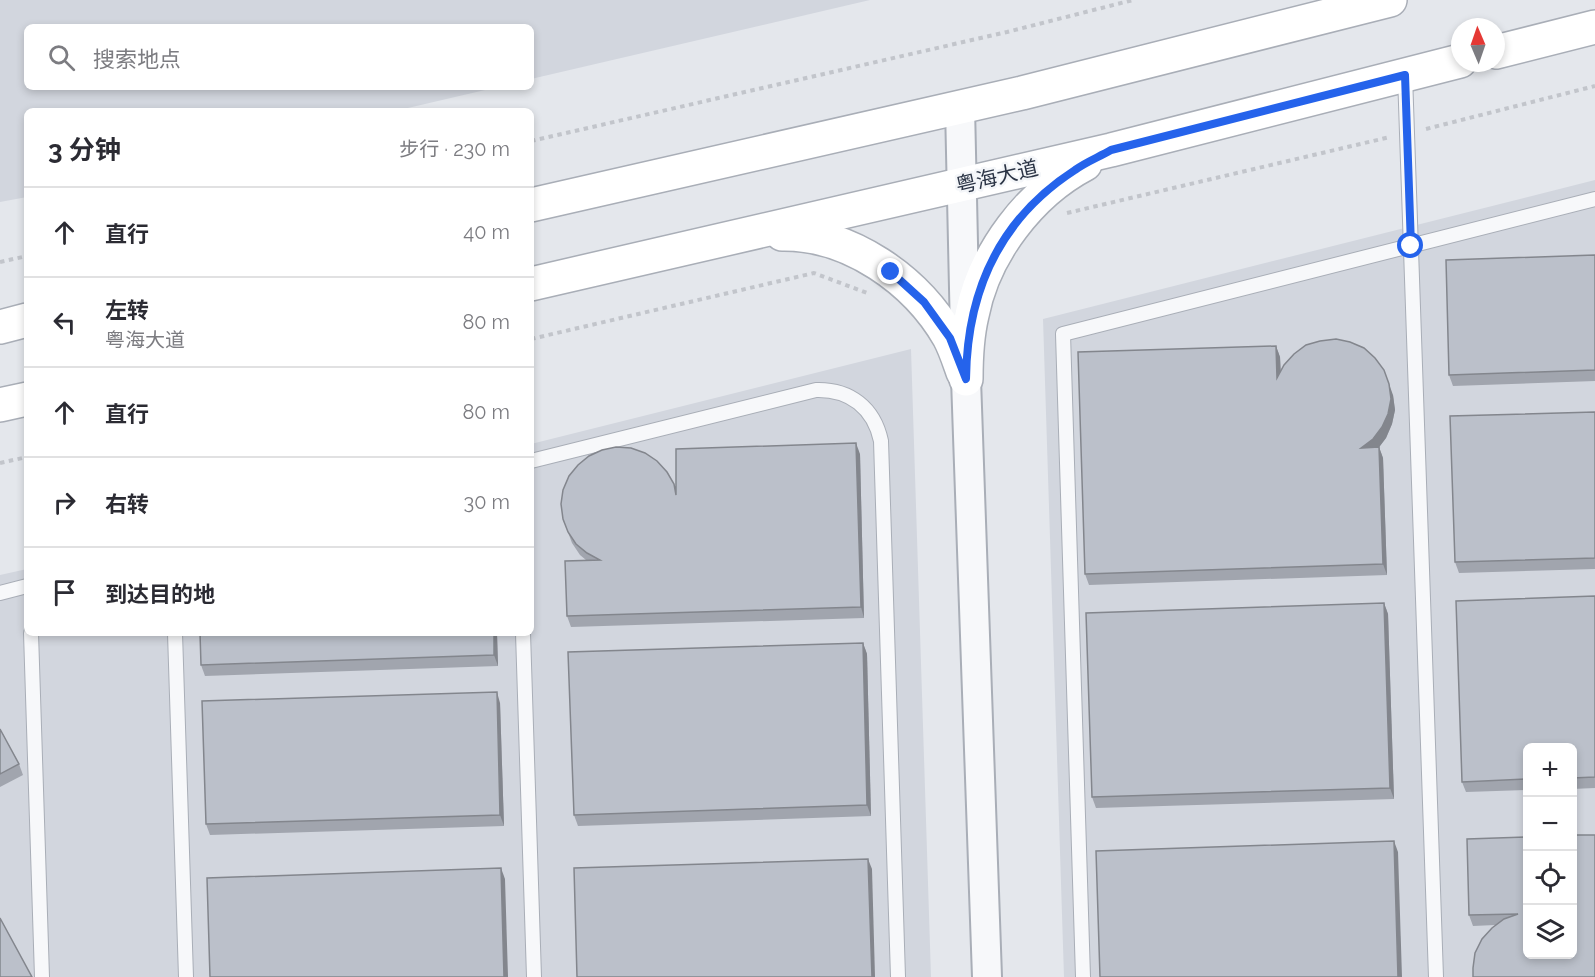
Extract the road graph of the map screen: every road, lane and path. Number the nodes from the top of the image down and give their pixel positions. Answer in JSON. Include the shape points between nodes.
{"nodes":[{"id":1,"x":1133,"y":0,"type":"edge"},
{"id":2,"x":1390,"y":0,"type":"edge"},
{"id":3,"x":1595,"y":27,"type":"edge"},
{"id":4,"x":1505,"y":50,"type":"edge"},
{"id":5,"x":1451,"y":63,"type":"edge"},
{"id":6,"x":1405,"y":75,"type":"junction"},
{"id":7,"x":1595,"y":86,"type":"edge"},
{"id":8,"x":960,"y":107,"type":"junction"},
{"id":9,"x":1407,"y":133,"type":"junction"},
{"id":10,"x":534,"y":140,"type":"edge"},
{"id":11,"x":1111,"y":150,"type":"junction"},
{"id":12,"x":963,"y":185,"type":"junction"},
{"id":13,"x":1595,"y":199,"type":"edge"},
{"id":14,"x":534,"y":204,"type":"edge"},
{"id":15,"x":1062,"y":214,"type":"dead end"},
{"id":16,"x":750,"y":234,"type":"junction"},
{"id":17,"x":1411,"y":246,"type":"junction"},
{"id":18,"x":24,"y":257,"type":"edge"},
{"id":19,"x":0,"y":262,"type":"edge"},
{"id":20,"x":534,"y":283,"type":"edge"},
{"id":21,"x":874,"y":296,"type":"dead end"},
{"id":22,"x":24,"y":321,"type":"edge"},
{"id":23,"x":0,"y":327,"type":"edge"},
{"id":24,"x":534,"y":338,"type":"edge"},
{"id":25,"x":966,"y":379,"type":"junction"},
{"id":26,"x":24,"y":400,"type":"edge"},
{"id":27,"x":0,"y":405,"type":"edge"},
{"id":28,"x":24,"y":458,"type":"edge"},
{"id":29,"x":534,"y":460,"type":"edge"},
{"id":30,"x":0,"y":463,"type":"edge"},
{"id":31,"x":24,"y":587,"type":"edge"},
{"id":32,"x":0,"y":593,"type":"edge"},
{"id":33,"x":32,"y":636,"type":"edge"},
{"id":34,"x":175,"y":636,"type":"edge"},
{"id":35,"x":523,"y":636,"type":"edge"},
{"id":36,"x":42,"y":977,"type":"edge"},
{"id":37,"x":186,"y":977,"type":"edge"},
{"id":38,"x":534,"y":977,"type":"edge"},
{"id":39,"x":898,"y":977,"type":"edge"},
{"id":40,"x":987,"y":977,"type":"edge"},
{"id":41,"x":1083,"y":977,"type":"edge"},
{"id":42,"x":1436,"y":977,"type":"edge"}],
"edges":[{"from":1,"to":10,"type":"path"},
{"from":2,"to":8,"type":"main road"},
{"from":3,"to":4,"type":"main road"},
{"from":5,"to":6,"type":"main road","name":"粤海大道"},
{"from":6,"to":9,"type":"lane"},
{"from":6,"to":11,"type":"main road","name":"粤海大道"},
{"from":7,"to":9,"type":"path"},
{"from":8,"to":12,"type":"street"},
{"from":8,"to":14,"type":"main road"},
{"from":9,"to":15,"type":"path"},
{"from":9,"to":17,"type":"lane"},
{"from":11,"to":12,"type":"main road","name":"粤海大道"},
{"from":11,"to":25,"type":"main road","via":[[1044,193],[1016,222],[997,250],[972,313]]},
{"from":12,"to":16,"type":"main road","name":"粤海大道"},
{"from":12,"to":25,"type":"street"},
{"from":13,"to":17,"type":"lane"},
{"from":16,"to":20,"type":"main road","name":"粤海大道"},
{"from":16,"to":25,"type":"main road","via":[[788,234],[825,240],[859,253],[891,272],[924,302],[950,338]]},
{"from":17,"to":41,"type":"lane","via":[[1063,334]]},
{"from":17,"to":42,"type":"lane"},
{"from":18,"to":19,"type":"path"},
{"from":21,"to":24,"type":"path","via":[[814,273]]},
{"from":22,"to":23,"type":"main road"},
{"from":25,"to":40,"type":"street"},
{"from":26,"to":27,"type":"main road"},
{"from":28,"to":30,"type":"path"},
{"from":29,"to":39,"type":"lane","via":[[816,390],[842,393],[865,406],[873,417],[881,441]]},
{"from":31,"to":32,"type":"lane"},
{"from":33,"to":36,"type":"lane"},
{"from":34,"to":37,"type":"lane"},
{"from":35,"to":38,"type":"lane"}]}
